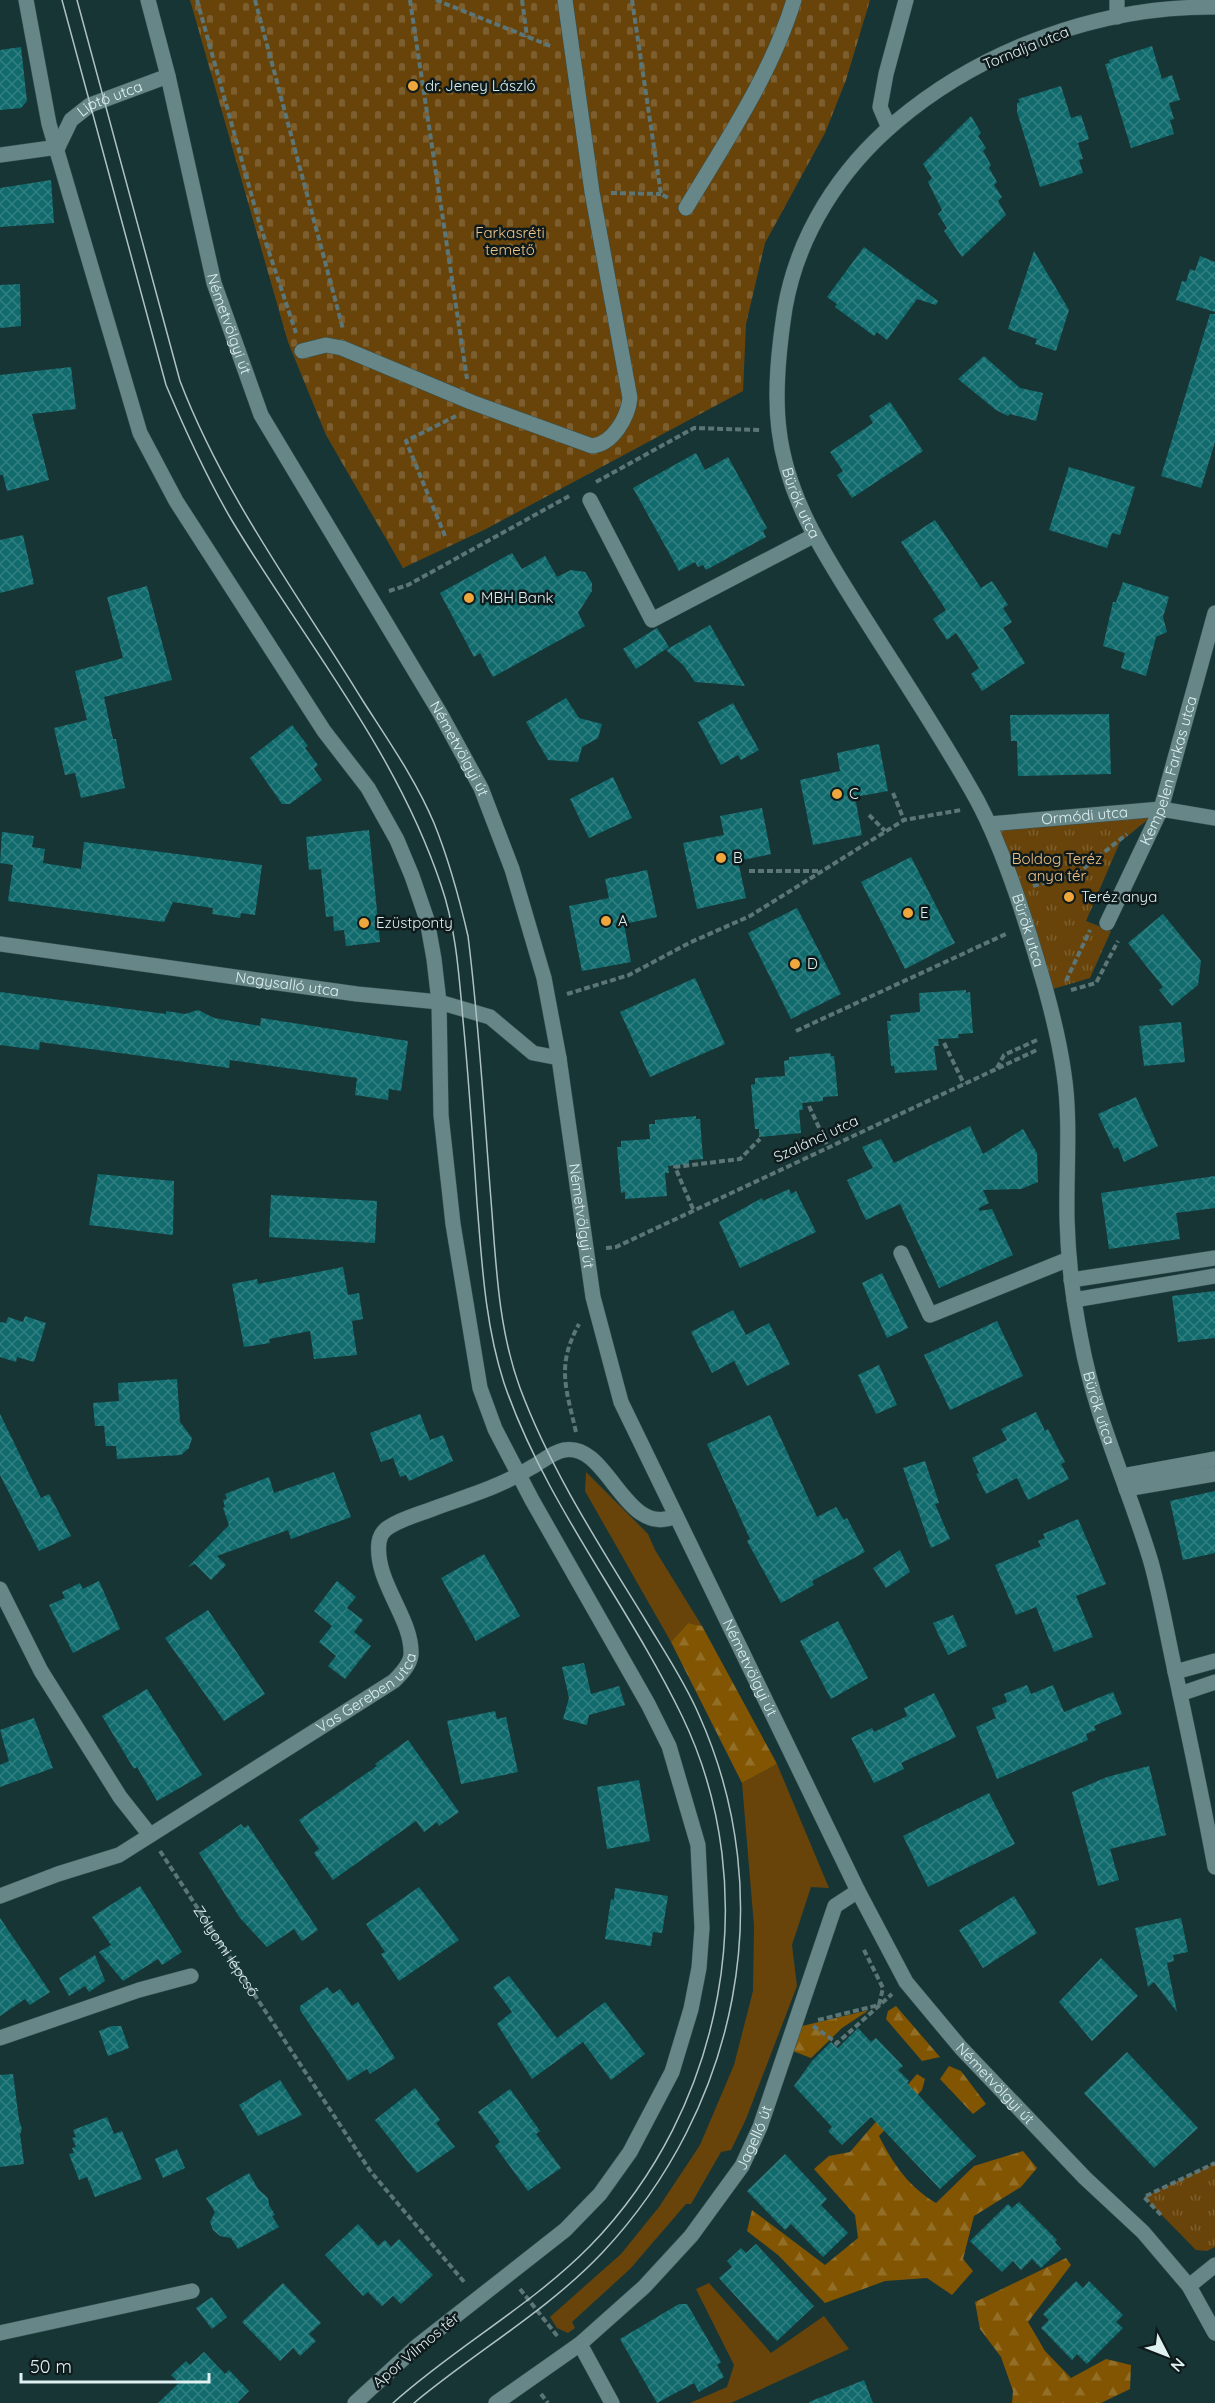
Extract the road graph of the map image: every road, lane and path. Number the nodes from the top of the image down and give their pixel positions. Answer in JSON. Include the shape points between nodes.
{"nodes":[{"id":1,"x":26,"y":0,"type":"edge"},
{"id":2,"x":148,"y":0,"type":"edge"},
{"id":3,"x":197,"y":0,"type":"edge"},
{"id":4,"x":255,"y":0,"type":"edge"},
{"id":5,"x":410,"y":0,"type":"edge"},
{"id":6,"x":436,"y":0,"type":"edge"},
{"id":7,"x":522,"y":0,"type":"edge"},
{"id":8,"x":565,"y":0,"type":"edge"},
{"id":9,"x":632,"y":0,"type":"edge"},
{"id":10,"x":794,"y":0,"type":"edge"},
{"id":11,"x":906,"y":0,"type":"edge"},
{"id":12,"x":1117,"y":0,"type":"edge"},
{"id":13,"x":1215,"y":7,"type":"edge"},
{"id":14,"x":1117,"y":17,"type":"junction"},
{"id":15,"x":527,"y":37,"type":"junction"},
{"id":16,"x":572,"y":50,"type":"junction"},
{"id":17,"x":168,"y":76,"type":"junction"},
{"id":18,"x":889,"y":128,"type":"junction"},
{"id":19,"x":58,"y":147,"type":"junction"},
{"id":20,"x":0,"y":155,"type":"edge"},
{"id":21,"x":592,"y":192,"type":"junction"},
{"id":22,"x":661,"y":194,"type":"junction"},
{"id":23,"x":686,"y":208,"type":"joint"},
{"id":24,"x":342,"y":348,"type":"junction"},
{"id":25,"x":302,"y":351,"type":"joint"},
{"id":26,"x":471,"y":402,"type":"junction"},
{"id":27,"x":590,"y":500,"type":"dead end"},
{"id":28,"x":446,"y":536,"type":"dead end"},
{"id":29,"x":813,"y":536,"type":"junction"},
{"id":30,"x":1215,"y":613,"type":"edge"},
{"id":31,"x":893,"y":793,"type":"dead end"},
{"id":32,"x":980,"y":806,"type":"junction"},
{"id":33,"x":1161,"y":809,"type":"junction"},
{"id":34,"x":869,"y":815,"type":"dead end"},
{"id":35,"x":1215,"y":818,"type":"edge"},
{"id":36,"x":904,"y":820,"type":"junction"},
{"id":37,"x":989,"y":824,"type":"junction"},
{"id":38,"x":1133,"y":829,"type":"dead end"},
{"id":39,"x":885,"y":831,"type":"junction"},
{"id":40,"x":749,"y":872,"type":"dead end"},
{"id":41,"x":821,"y":872,"type":"junction"},
{"id":42,"x":1030,"y":887,"type":"dead end"},
{"id":43,"x":1107,"y":923,"type":"joint"},
{"id":44,"x":1009,"y":932,"type":"dead end"},
{"id":45,"x":0,"y":944,"type":"edge"},
{"id":46,"x":1066,"y":981,"type":"dead end"},
{"id":47,"x":582,"y":989,"type":"dead end"},
{"id":48,"x":439,"y":1002,"type":"junction"},
{"id":49,"x":796,"y":1031,"type":"dead end"},
{"id":50,"x":1037,"y":1040,"type":"dead end"},
{"id":51,"x":944,"y":1043,"type":"dead end"},
{"id":52,"x":1038,"y":1049,"type":"dead end"},
{"id":53,"x":559,"y":1058,"type":"junction"},
{"id":54,"x":997,"y":1068,"type":"junction"},
{"id":55,"x":964,"y":1084,"type":"junction"},
{"id":56,"x":809,"y":1106,"type":"dead end"},
{"id":57,"x":760,"y":1140,"type":"dead end"},
{"id":58,"x":828,"y":1147,"type":"junction"},
{"id":59,"x":693,"y":1209,"type":"junction"},
{"id":60,"x":602,"y":1248,"type":"dead end"},
{"id":61,"x":901,"y":1253,"type":"dead end"},
{"id":62,"x":1215,"y":1258,"type":"edge"},
{"id":63,"x":1069,"y":1259,"type":"junction"},
{"id":64,"x":1215,"y":1276,"type":"edge"},
{"id":65,"x":1071,"y":1280,"type":"junction"},
{"id":66,"x":593,"y":1297,"type":"junction"},
{"id":67,"x":1074,"y":1300,"type":"junction"},
{"id":68,"x":579,"y":1451,"type":"junction"},
{"id":69,"x":1215,"y":1459,"type":"edge"},
{"id":70,"x":1215,"y":1474,"type":"edge"},
{"id":71,"x":519,"y":1475,"type":"junction"},
{"id":72,"x":1124,"y":1483,"type":"junction"},
{"id":73,"x":676,"y":1516,"type":"junction"},
{"id":74,"x":0,"y":1589,"type":"edge"},
{"id":75,"x":1215,"y":1661,"type":"edge"},
{"id":76,"x":1175,"y":1672,"type":"junction"},
{"id":77,"x":1215,"y":1682,"type":"edge"},
{"id":78,"x":1180,"y":1694,"type":"junction"},
{"id":79,"x":150,"y":1835,"type":"junction"},
{"id":80,"x":1215,"y":1863,"type":"edge"},
{"id":81,"x":858,"y":1891,"type":"junction"},
{"id":82,"x":0,"y":1896,"type":"edge"},
{"id":83,"x":858,"y":1940,"type":"dead end"},
{"id":84,"x":190,"y":1976,"type":"dead end"},
{"id":85,"x":906,"y":1982,"type":"junction"},
{"id":86,"x":879,"y":2005,"type":"junction"},
{"id":87,"x":810,"y":2024,"type":"dead end"},
{"id":88,"x":794,"y":2025,"type":"junction"},
{"id":89,"x":0,"y":2038,"type":"edge"},
{"id":90,"x":1215,"y":2163,"type":"edge"},
{"id":91,"x":1161,"y":2215,"type":"dead end"},
{"id":92,"x":1215,"y":2265,"type":"edge"},
{"id":93,"x":510,"y":2276,"type":"junction"},
{"id":94,"x":1189,"y":2286,"type":"junction"},
{"id":95,"x":192,"y":2291,"type":"dead end"},
{"id":96,"x":477,"y":2298,"type":"junction"},
{"id":97,"x":0,"y":2333,"type":"edge"},
{"id":98,"x":1215,"y":2333,"type":"edge"},
{"id":99,"x":575,"y":2348,"type":"junction"},
{"id":100,"x":355,"y":2403,"type":"edge"},
{"id":101,"x":496,"y":2403,"type":"edge"},
{"id":102,"x":612,"y":2403,"type":"edge"}],
"edges":[{"from":1,"to":19,"type":"street"},
{"from":2,"to":17,"type":"street","name":"Németvölgyi út"},
{"from":3,"to":25,"type":"path","via":[[259,222]]},
{"from":4,"to":24,"type":"path","via":[[343,325]]},
{"from":5,"to":26,"type":"path"},
{"from":6,"to":15,"type":"path"},
{"from":7,"to":15,"type":"path"},
{"from":8,"to":16,"type":"street"},
{"from":9,"to":22,"type":"path"},
{"from":10,"to":23,"type":"street","via":[[754,94]]},
{"from":11,"to":18,"type":"street","via":[[880,106]]},
{"from":12,"to":14,"type":"street"},
{"from":13,"to":14,"type":"street","name":"Tornalja utca"},
{"from":14,"to":18,"type":"street","name":"Tornalja utca","via":[[1011,51],[944,87]]},
{"from":15,"to":16,"type":"path"},
{"from":16,"to":21,"type":"street"},
{"from":17,"to":19,"type":"street","name":"Liptó utca","via":[[90,105],[71,120]]},
{"from":17,"to":53,"type":"street","name":"Németvölgyi út","via":[[214,283],[261,415],[481,788],[512,868],[544,978]]},
{"from":18,"to":29,"type":"street","name":"Bürök utca","via":[[857,159],[821,211],[799,253],[788,290],[779,364],[779,430],[786,469]]},
{"from":19,"to":20,"type":"street"},
{"from":19,"to":48,"type":"street","via":[[147,450],[324,731],[368,788],[397,840],[427,920]]},
{"from":21,"to":22,"type":"path"},
{"from":21,"to":26,"type":"street","via":[[630,398],[629,411],[608,441],[592,446]]},
{"from":22,"to":23,"type":"path"},
{"from":24,"to":25,"type":"street","via":[[326,345]]},
{"from":24,"to":26,"type":"street"},
{"from":26,"to":28,"type":"path","via":[[457,416],[406,441]]},
{"from":27,"to":29,"type":"street","via":[[652,620]]},
{"from":29,"to":32,"type":"street","name":"Bürök utca"},
{"from":30,"to":33,"type":"street","name":"Kempelen Farkas utca"},
{"from":31,"to":36,"type":"path"},
{"from":32,"to":36,"type":"path"},
{"from":32,"to":37,"type":"street","name":"Bürök utca"},
{"from":33,"to":35,"type":"street","name":"Ormódi utca"},
{"from":33,"to":37,"type":"street","name":"Ormódi utca"},
{"from":33,"to":43,"type":"street","name":"Kempelen Farkas utca"},
{"from":34,"to":39,"type":"path"},
{"from":36,"to":39,"type":"path"},
{"from":37,"to":63,"type":"street","name":"Bürök utca","via":[[1046,991],[1060,1048],[1065,1079]]},
{"from":38,"to":42,"type":"path","via":[[1078,873]]},
{"from":39,"to":41,"type":"path"},
{"from":40,"to":41,"type":"path"},
{"from":41,"to":47,"type":"path","via":[[750,916],[629,975]]},
{"from":43,"to":46,"type":"path","via":[[1096,918]]},
{"from":44,"to":49,"type":"path"},
{"from":45,"to":48,"type":"street","name":"Nagysalló utca"},
{"from":48,"to":53,"type":"street","name":"Nagysalló utca","via":[[490,1017],[533,1053]]},
{"from":48,"to":71,"type":"street","via":[[441,1115],[471,1343],[480,1388],[495,1429]]},
{"from":50,"to":54,"type":"path","via":[[1004,1055]]},
{"from":51,"to":55,"type":"path"},
{"from":52,"to":54,"type":"path","name":"Szalánci utca"},
{"from":53,"to":66,"type":"street","name":"Németvölgyi út"},
{"from":54,"to":55,"type":"path","name":"Szalánci utca"},
{"from":55,"to":58,"type":"path","name":"Szalánci utca"},
{"from":56,"to":58,"type":"path"},
{"from":57,"to":59,"type":"path","via":[[740,1159],[675,1167]]},
{"from":58,"to":59,"type":"path","name":"Szalánci utca"},
{"from":59,"to":60,"type":"path","name":"Szalánci utca","via":[[616,1247]]},
{"from":61,"to":63,"type":"street","via":[[930,1316]]},
{"from":62,"to":65,"type":"street"},
{"from":63,"to":65,"type":"street","name":"Bürök utca"},
{"from":64,"to":67,"type":"street"},
{"from":65,"to":67,"type":"street","name":"Bürök utca"},
{"from":66,"to":68,"type":"path","via":[[567,1347],[564,1367]]},
{"from":66,"to":73,"type":"street","name":"Németvölgyi út","via":[[621,1402]]},
{"from":67,"to":72,"type":"street","name":"Bürök utca","via":[[1088,1380]]},
{"from":68,"to":71,"type":"street","name":"Vas Gereben utca","via":[[564,1450]]},
{"from":68,"to":73,"type":"street","via":[[646,1518],[664,1521]]},
{"from":69,"to":72,"type":"street"},
{"from":70,"to":72,"type":"street"},
{"from":71,"to":79,"type":"street","name":"Vas Gereben utca","via":[[415,1514],[384,1531],[379,1554],[386,1583],[409,1639],[411,1657],[403,1672]]},
{"from":71,"to":93,"type":"street","via":[[669,1746],[698,1845],[702,1928],[691,2009],[672,2072],[630,2152],[600,2194],[565,2230]]},
{"from":72,"to":76,"type":"street","name":"Bürök utca","via":[[1151,1564]]},
{"from":73,"to":81,"type":"street","name":"Németvölgyi út"},
{"from":74,"to":79,"type":"street","via":[[41,1671],[120,1797]]},
{"from":75,"to":76,"type":"street"},
{"from":76,"to":78,"type":"street","name":"Bürök utca"},
{"from":77,"to":78,"type":"street"},
{"from":78,"to":80,"type":"street","name":"Bürök utca"},
{"from":79,"to":82,"type":"street","name":"Vas Gereben utca","via":[[119,1855]]},
{"from":79,"to":96,"type":"path","name":"Zólyomi lépcső","via":[[371,2172]]},
{"from":81,"to":85,"type":"street","name":"Németvölgyi út"},
{"from":81,"to":88,"type":"street","name":"Jagelló út","via":[[835,1906]]},
{"from":83,"to":86,"type":"path","via":[[883,1988]]},
{"from":84,"to":89,"type":"street"},
{"from":85,"to":86,"type":"path"},
{"from":85,"to":94,"type":"street","name":"Németvölgyi út","via":[[961,2048],[1085,2178],[1143,2232]]},
{"from":86,"to":87,"type":"path","via":[[836,2044]]},
{"from":86,"to":88,"type":"path"},
{"from":88,"to":99,"type":"street","name":"Jagelló út","via":[[760,2127],[742,2166],[691,2236],[644,2287]]},
{"from":90,"to":91,"type":"path","via":[[1144,2198]]},
{"from":92,"to":94,"type":"street"},
{"from":93,"to":96,"type":"street"},
{"from":93,"to":99,"type":"path"},
{"from":94,"to":98,"type":"street","name":"Németvölgyi út"},
{"from":95,"to":97,"type":"street"},
{"from":96,"to":100,"type":"street","name":"Apor Vilmos tér"},
{"from":99,"to":101,"type":"street"},
{"from":99,"to":102,"type":"street"}]}
